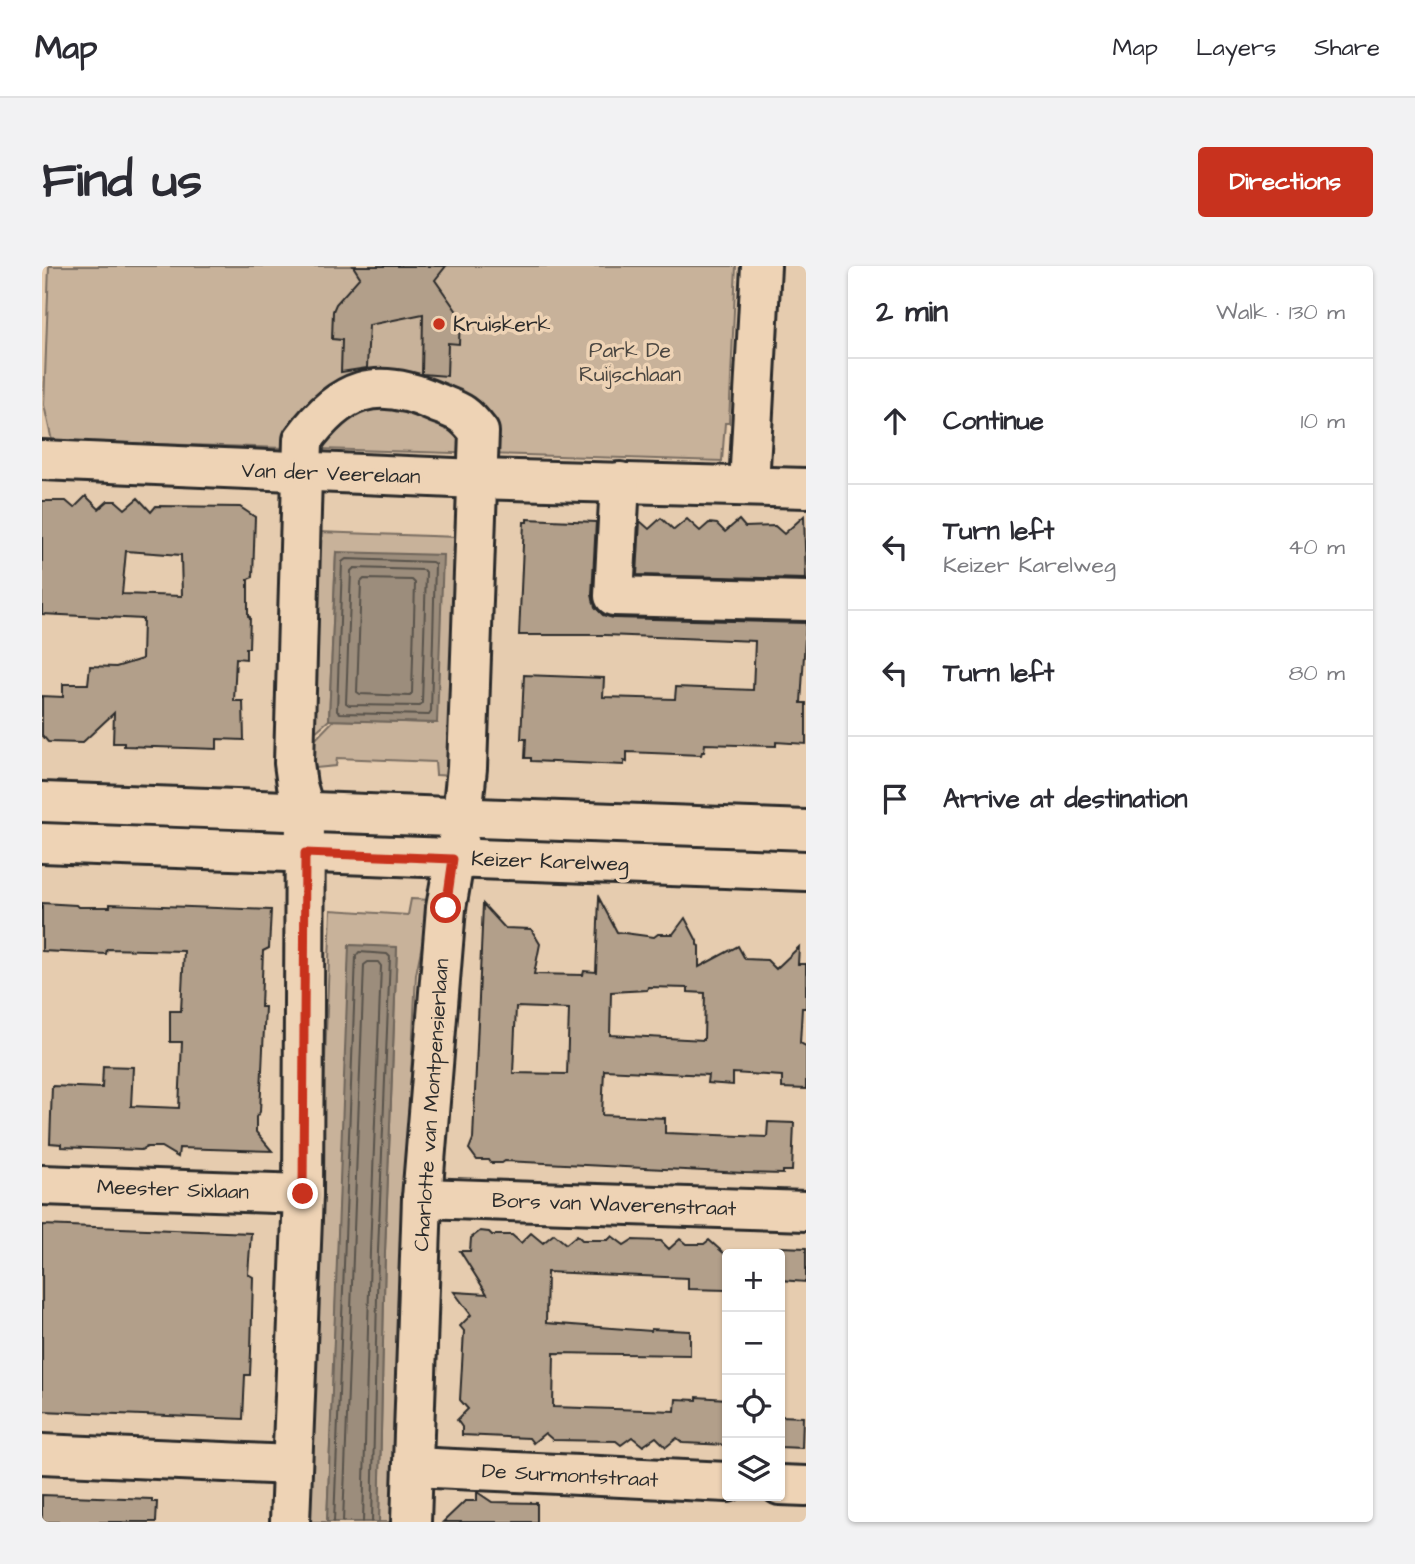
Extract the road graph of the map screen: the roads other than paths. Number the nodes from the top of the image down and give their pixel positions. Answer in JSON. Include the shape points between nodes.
{"nodes":[{"id":1,"x":761,"y":266,"type":"edge"},
{"id":2,"x":42,"y":460,"type":"edge"},
{"id":3,"x":303,"y":472,"type":"junction"},
{"id":4,"x":477,"y":479,"type":"junction"},
{"id":5,"x":620,"y":482,"type":"junction"},
{"id":6,"x":749,"y":485,"type":"junction"},
{"id":7,"x":806,"y":488,"type":"edge"},
{"id":8,"x":806,"y":601,"type":"edge"},
{"id":9,"x":42,"y":802,"type":"edge"},
{"id":10,"x":305,"y":812,"type":"junction"},
{"id":11,"x":462,"y":816,"type":"junction"},
{"id":12,"x":806,"y":830,"type":"edge"},
{"id":13,"x":42,"y":843,"type":"edge"},
{"id":14,"x":305,"y":853,"type":"junction"},
{"id":15,"x":453,"y":859,"type":"junction"},
{"id":16,"x":806,"y":871,"type":"edge"},
{"id":17,"x":42,"y":1185,"type":"edge"},
{"id":18,"x":303,"y":1194,"type":"junction"},
{"id":19,"x":422,"y":1198,"type":"junction"},
{"id":20,"x":806,"y":1211,"type":"edge"},
{"id":21,"x":42,"y":1454,"type":"edge"},
{"id":22,"x":292,"y":1465,"type":"junction"},
{"id":23,"x":413,"y":1467,"type":"junction"},
{"id":24,"x":722,"y":1482,"type":"edge"},
{"id":25,"x":785,"y":1485,"type":"edge"},
{"id":26,"x":806,"y":1486,"type":"edge"},
{"id":27,"x":290,"y":1522,"type":"edge"},
{"id":28,"x":411,"y":1522,"type":"edge"}],
"edges":[{"from":1,"to":6,"type":"street"},
{"from":2,"to":3,"type":"street","name":"Van der Veerelaan"},
{"from":3,"to":4,"type":"street","name":"Van der Veerelaan"},
{"from":3,"to":4,"type":"street","name":"Charlotte van Montpensierlaan","via":[[303,440],[319,418],[343,399],[371,389],[394,388],[466,415],[480,432]]},
{"from":3,"to":10,"type":"street","via":[[294,763]]},
{"from":4,"to":5,"type":"street","name":"Van der Veerelaan"},
{"from":4,"to":11,"type":"street","name":"Charlotte van Montpensierlaan"},
{"from":5,"to":6,"type":"street","name":"Van der Veerelaan"},
{"from":5,"to":8,"type":"street","via":[[614,596]]},
{"from":6,"to":7,"type":"street","name":"Van der Veerelaan"},
{"from":9,"to":10,"type":"street","name":"Keizer Karelweg"},
{"from":10,"to":11,"type":"street","name":"Keizer Karelweg"},
{"from":10,"to":14,"type":"street"},
{"from":11,"to":12,"type":"street","name":"Keizer Karelweg"},
{"from":11,"to":15,"type":"street","name":"Charlotte van Montpensierlaan"},
{"from":13,"to":14,"type":"street","name":"Keizer Karelweg"},
{"from":14,"to":15,"type":"street","name":"Keizer Karelweg"},
{"from":14,"to":18,"type":"street"},
{"from":15,"to":16,"type":"street","name":"Keizer Karelweg"},
{"from":15,"to":19,"type":"street","name":"Charlotte van Montpensierlaan"},
{"from":17,"to":18,"type":"street","name":"Meester Sixlaan"},
{"from":18,"to":22,"type":"street"},
{"from":19,"to":20,"type":"street","name":"Bors van Waverenstraat"},
{"from":19,"to":23,"type":"street","name":"Charlotte van Montpensierlaan"},
{"from":21,"to":22,"type":"street"},
{"from":22,"to":27,"type":"street"},
{"from":23,"to":24,"type":"street","name":"De Surmontstraat"},
{"from":23,"to":28,"type":"street","name":"Charlotte van Montpensierlaan"},
{"from":25,"to":26,"type":"street"}]}
